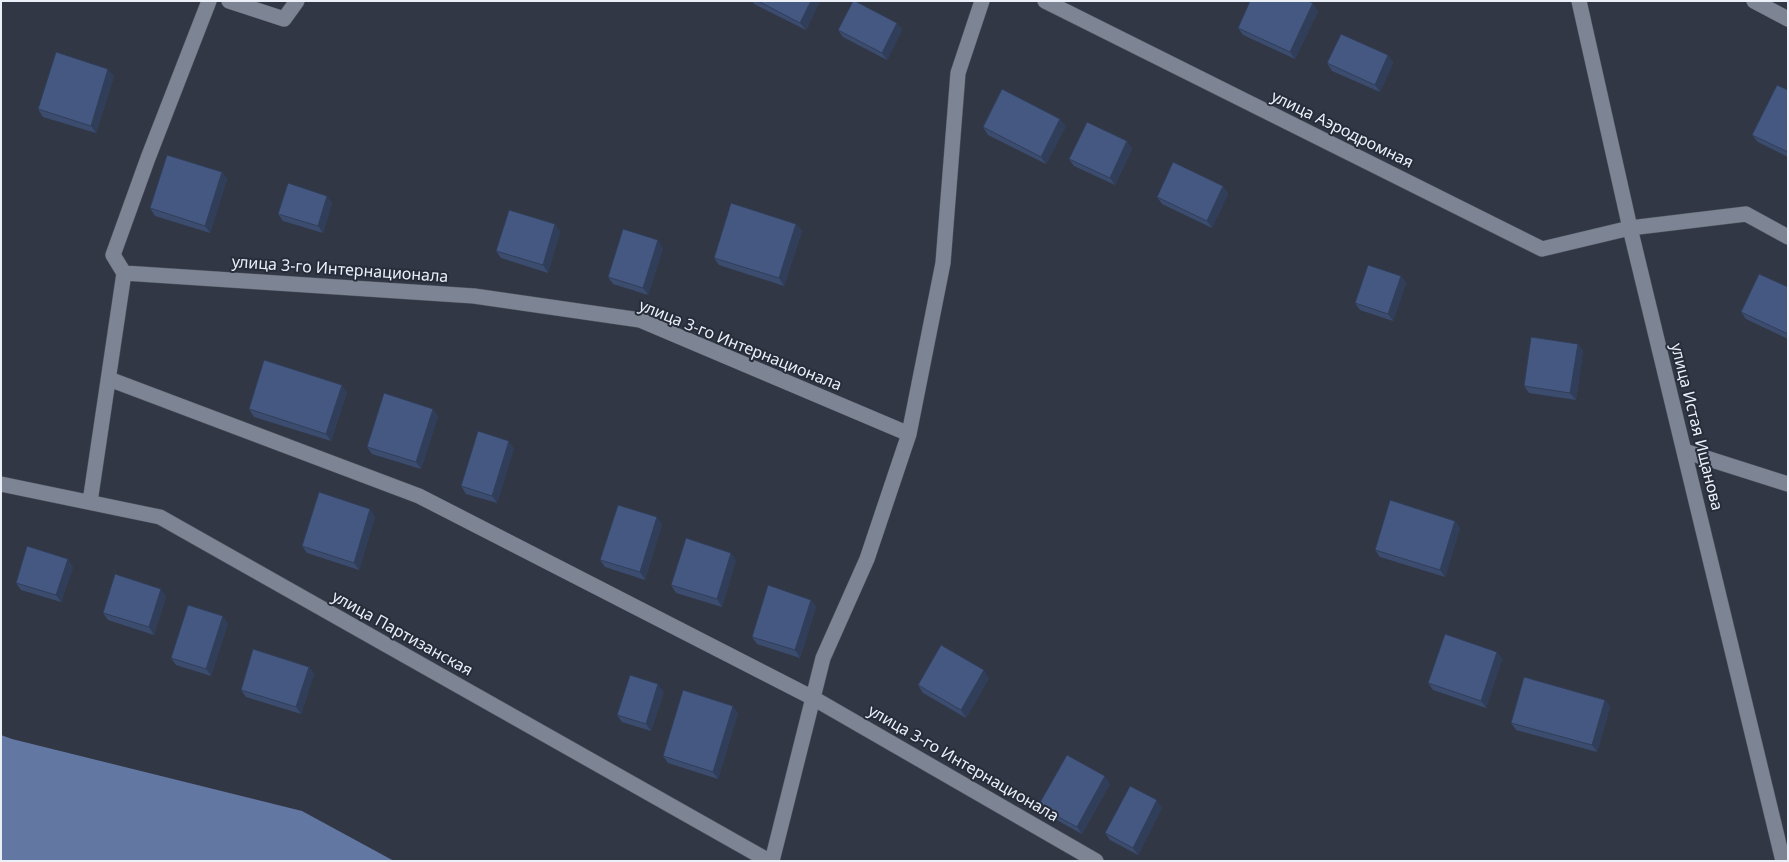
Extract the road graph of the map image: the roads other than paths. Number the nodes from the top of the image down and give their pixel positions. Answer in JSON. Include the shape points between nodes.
{"nodes":[{"id":1,"x":209,"y":1,"type":"edge"},
{"id":2,"x":229,"y":1,"type":"edge"},
{"id":3,"x":297,"y":1,"type":"edge"},
{"id":4,"x":982,"y":1,"type":"edge"},
{"id":5,"x":1045,"y":1,"type":"edge"},
{"id":6,"x":1579,"y":1,"type":"edge"},
{"id":7,"x":1754,"y":1,"type":"edge"},
{"id":8,"x":1788,"y":19,"type":"edge"},
{"id":9,"x":1630,"y":228,"type":"junction"},
{"id":10,"x":1788,"y":237,"type":"edge"},
{"id":11,"x":124,"y":273,"type":"junction"},
{"id":12,"x":109,"y":379,"type":"junction"},
{"id":13,"x":909,"y":434,"type":"junction"},
{"id":14,"x":1684,"y":451,"type":"junction"},
{"id":15,"x":1,"y":484,"type":"edge"},
{"id":16,"x":1788,"y":484,"type":"edge"},
{"id":17,"x":90,"y":502,"type":"junction"},
{"id":18,"x":813,"y":698,"type":"junction"},
{"id":19,"x":770,"y":861,"type":"edge"},
{"id":20,"x":1096,"y":861,"type":"edge"},
{"id":21,"x":1783,"y":861,"type":"edge"}],
"edges":[{"from":1,"to":11,"type":"street","via":[[113,256]]},
{"from":2,"to":3,"type":"street","via":[[284,19]]},
{"from":4,"to":13,"type":"street","via":[[958,73],[943,263]]},
{"from":5,"to":9,"type":"street","name":"улица Аэродромная","via":[[1542,249]]},
{"from":6,"to":9,"type":"street","name":"улица Истая Ищанова"},
{"from":7,"to":8,"type":"street"},
{"from":9,"to":10,"type":"street","name":"улица Аэродромная","via":[[1746,214]]},
{"from":9,"to":14,"type":"street","name":"улица Истая Ищанова"},
{"from":11,"to":12,"type":"street"},
{"from":11,"to":13,"type":"street","name":"улица 3-го Интернационала","via":[[474,296],[640,320]]},
{"from":12,"to":17,"type":"street"},
{"from":12,"to":18,"type":"street","name":"улица 3-го Интернационала","via":[[419,496]]},
{"from":13,"to":18,"type":"street","via":[[867,560],[824,658]]},
{"from":14,"to":16,"type":"street"},
{"from":14,"to":21,"type":"street","name":"улица Истая Ищанова"},
{"from":15,"to":17,"type":"street","name":"улица Партизанская"},
{"from":17,"to":19,"type":"street","name":"улица Партизанская","via":[[160,517]]},
{"from":18,"to":19,"type":"street"},
{"from":18,"to":20,"type":"street","name":"улица 3-го Интернационала"}]}
